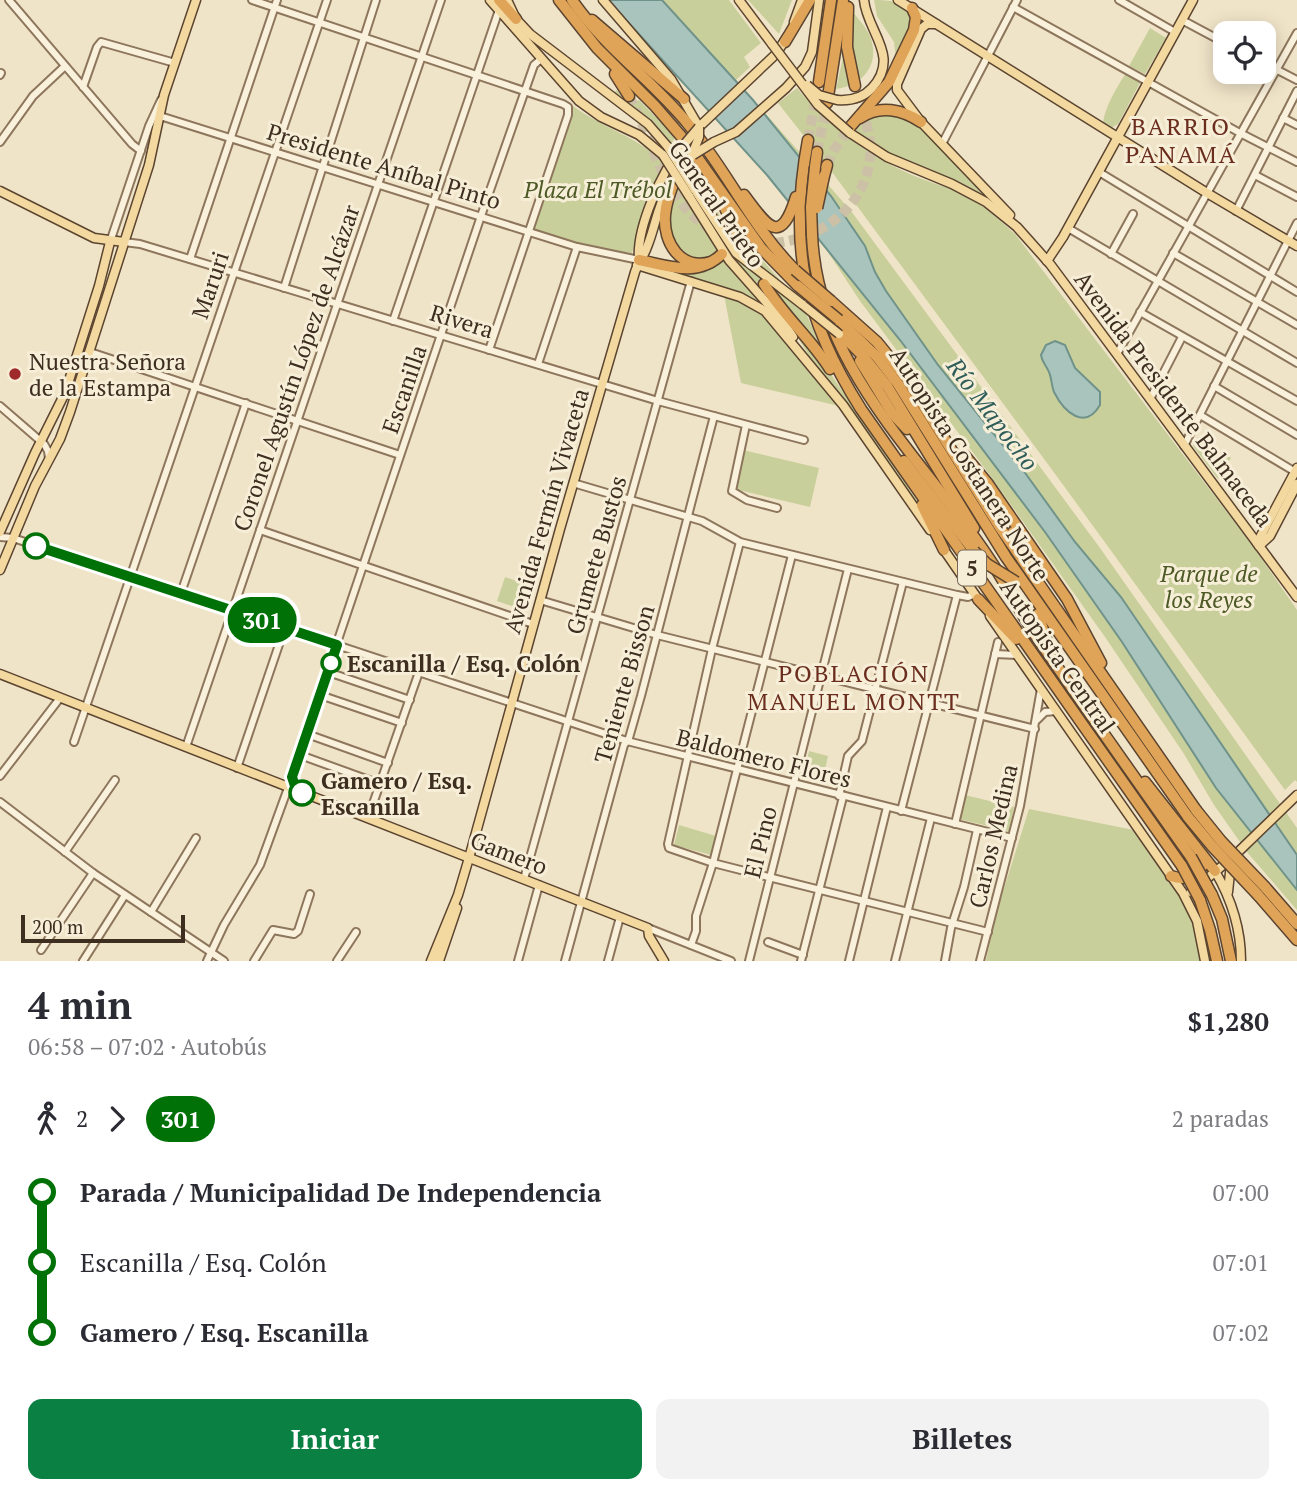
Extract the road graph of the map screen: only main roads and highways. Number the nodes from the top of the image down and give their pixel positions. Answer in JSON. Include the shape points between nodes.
{"nodes":[{"id":1,"x":196,"y":0,"type":"edge"},
{"id":2,"x":490,"y":0,"type":"edge"},
{"id":3,"x":506,"y":0,"type":"edge"},
{"id":4,"x":559,"y":0,"type":"edge"},
{"id":5,"x":572,"y":0,"type":"edge"},
{"id":6,"x":603,"y":0,"type":"edge"},
{"id":7,"x":739,"y":0,"type":"edge"},
{"id":8,"x":802,"y":0,"type":"edge"},
{"id":9,"x":831,"y":0,"type":"edge"},
{"id":10,"x":843,"y":0,"type":"edge"},
{"id":11,"x":848,"y":0,"type":"edge"},
{"id":12,"x":864,"y":0,"type":"edge"},
{"id":13,"x":898,"y":0,"type":"edge"},
{"id":14,"x":1193,"y":0,"type":"edge"},
{"id":15,"x":816,"y":2,"type":"edge"},
{"id":16,"x":499,"y":5,"type":"edge"},
{"id":17,"x":912,"y":8,"type":"junction"},
{"id":18,"x":516,"y":19,"type":"junction"},
{"id":19,"x":939,"y":24,"type":"junction"},
{"id":20,"x":785,"y":42,"type":"junction"},
{"id":21,"x":601,"y":53,"type":"junction"},
{"id":22,"x":554,"y":54,"type":"junction"},
{"id":23,"x":541,"y":59,"type":"junction"},
{"id":24,"x":796,"y":77,"type":"junction"},
{"id":25,"x":819,"y":82,"type":"dead end"},
{"id":26,"x":855,"y":86,"type":"tunnel mouth"},
{"id":27,"x":629,"y":96,"type":"tunnel mouth"},
{"id":28,"x":684,"y":99,"type":"junction"},
{"id":29,"x":832,"y":102,"type":"junction"},
{"id":30,"x":710,"y":116,"type":"junction"},
{"id":31,"x":697,"y":122,"type":"junction"},
{"id":32,"x":921,"y":122,"type":"junction"},
{"id":33,"x":851,"y":128,"type":"junction"},
{"id":34,"x":1117,"y":138,"type":"junction"},
{"id":35,"x":808,"y":140,"type":"tunnel mouth"},
{"id":36,"x":665,"y":151,"type":"junction"},
{"id":37,"x":817,"y":152,"type":"tunnel mouth"},
{"id":38,"x":691,"y":158,"type":"junction"},
{"id":39,"x":827,"y":165,"type":"tunnel mouth"},
{"id":40,"x":710,"y":174,"type":"junction"},
{"id":41,"x":724,"y":175,"type":"junction"},
{"id":42,"x":676,"y":177,"type":"junction"},
{"id":43,"x":0,"y":191,"type":"edge"},
{"id":44,"x":692,"y":193,"type":"junction"},
{"id":45,"x":726,"y":211,"type":"junction"},
{"id":46,"x":795,"y":216,"type":"junction"},
{"id":47,"x":1017,"y":226,"type":"junction"},
{"id":48,"x":731,"y":235,"type":"dead end"},
{"id":49,"x":812,"y":236,"type":"junction"},
{"id":50,"x":110,"y":242,"type":"junction"},
{"id":51,"x":124,"y":242,"type":"junction"},
{"id":52,"x":1297,"y":247,"type":"edge"},
{"id":53,"x":746,"y":249,"type":"dead end"},
{"id":54,"x":722,"y":254,"type":"dead end"},
{"id":55,"x":1047,"y":261,"type":"junction"},
{"id":56,"x":638,"y":262,"type":"junction"},
{"id":57,"x":711,"y":262,"type":"junction"},
{"id":58,"x":764,"y":284,"type":"dead end"},
{"id":59,"x":841,"y":335,"type":"junction"},
{"id":60,"x":807,"y":359,"type":"junction"},
{"id":61,"x":857,"y":377,"type":"junction"},
{"id":62,"x":861,"y":409,"type":"junction"},
{"id":63,"x":873,"y":427,"type":"junction"},
{"id":64,"x":952,"y":451,"type":"junction"},
{"id":65,"x":965,"y":456,"type":"dead end"},
{"id":66,"x":902,"y":467,"type":"junction"},
{"id":67,"x":1296,"y":471,"type":"edge"},
{"id":68,"x":1297,"y":484,"type":"edge"},
{"id":69,"x":1290,"y":498,"type":"edge"},
{"id":70,"x":0,"y":534,"type":"edge"},
{"id":71,"x":1258,"y":545,"type":"junction"},
{"id":72,"x":944,"y":550,"type":"junction"},
{"id":73,"x":1031,"y":562,"type":"dead end"},
{"id":74,"x":992,"y":563,"type":"junction"},
{"id":75,"x":0,"y":570,"type":"edge"},
{"id":76,"x":976,"y":597,"type":"junction"},
{"id":77,"x":1297,"y":597,"type":"edge"},
{"id":78,"x":1037,"y":602,"type":"junction"},
{"id":79,"x":1038,"y":614,"type":"dead end"},
{"id":80,"x":1043,"y":668,"type":"junction"},
{"id":81,"x":1062,"y":673,"type":"junction"},
{"id":82,"x":0,"y":674,"type":"edge"},
{"id":83,"x":1115,"y":691,"type":"junction"},
{"id":84,"x":1108,"y":739,"type":"junction"},
{"id":85,"x":292,"y":777,"type":"road end"},
{"id":86,"x":302,"y":793,"type":"junction"},
{"id":87,"x":1297,"y":795,"type":"edge"},
{"id":88,"x":1192,"y":814,"type":"junction"},
{"id":89,"x":1235,"y":855,"type":"junction"},
{"id":90,"x":469,"y":858,"type":"junction"},
{"id":91,"x":1205,"y":858,"type":"junction"},
{"id":92,"x":1215,"y":871,"type":"junction"},
{"id":93,"x":1171,"y":876,"type":"junction"},
{"id":94,"x":1202,"y":882,"type":"junction"},
{"id":95,"x":1262,"y":891,"type":"junction"},
{"id":96,"x":1227,"y":892,"type":"junction"},
{"id":97,"x":1186,"y":899,"type":"junction"},
{"id":98,"x":1297,"y":924,"type":"edge"},
{"id":99,"x":1297,"y":940,"type":"edge"},
{"id":100,"x":439,"y":960,"type":"edge"},
{"id":101,"x":664,"y":961,"type":"edge"},
{"id":102,"x":1205,"y":961,"type":"edge"},
{"id":103,"x":1217,"y":961,"type":"edge"},
{"id":104,"x":1231,"y":961,"type":"edge"},
{"id":105,"x":1241,"y":961,"type":"edge"}],
"edges":[{"from":1,"to":51,"type":"main road","via":[[164,95],[149,165]]},
{"from":2,"to":16,"type":"main road","name":"General Prieto"},
{"from":3,"to":18,"type":"main road","name":"General Prieto"},
{"from":4,"to":21,"type":"highway","name":"Autopista Costanera Norte"},
{"from":5,"to":28,"type":"highway"},
{"from":5,"to":41,"type":"highway","name":"Autopista Costanera Norte","via":[[600,37],[680,115]]},
{"from":6,"to":28,"type":"main road","via":[[660,64]]},
{"from":7,"to":24,"type":"main road","name":"Avenida Presidente Balmaceda","bridge":true},
{"from":8,"to":20,"type":"main road"},
{"from":9,"to":25,"type":"highway"},
{"from":10,"to":29,"type":"highway"},
{"from":11,"to":26,"type":"highway","via":[[847,47]]},
{"from":12,"to":29,"type":"main road","via":[[883,51],[882,73],[864,95]]},
{"from":13,"to":17,"type":"main road"},
{"from":14,"to":34,"type":"main road"},
{"from":15,"to":20,"type":"highway"},
{"from":15,"to":38,"type":"main road","bridge":true,"via":[[814,45],[808,62],[792,82],[731,136],[700,149]]},
{"from":16,"to":18,"type":"highway"},
{"from":16,"to":23,"type":"main road","name":"General Prieto"},
{"from":17,"to":19,"type":"main road"},
{"from":17,"to":33,"type":"highway","via":[[916,25],[893,74]]},
{"from":18,"to":22,"type":"main road","name":"General Prieto"},
{"from":19,"to":32,"type":"main road","name":"Avenida Presidente Balmaceda","via":[[923,27],[897,83],[898,92]]},
{"from":19,"to":34,"type":"main road"},
{"from":20,"to":30,"type":"main road","name":"Avenida Fermín Vivaceta"},
{"from":21,"to":27,"type":"highway"},
{"from":21,"to":40,"type":"highway","name":"Autopista Costanera Norte","via":[[667,120]]},
{"from":22,"to":23,"type":"main road"},
{"from":22,"to":36,"type":"main road","name":"General Prieto","via":[[637,115]]},
{"from":23,"to":36,"type":"main road","name":"General Prieto","via":[[583,105]]},
{"from":24,"to":29,"type":"main road","bridge":true},
{"from":24,"to":33,"type":"main road","name":"Avenida Presidente Balmaceda","bridge":true,"via":[[825,112]]},
{"from":28,"to":31,"type":"main road"},
{"from":30,"to":31,"type":"main road","name":"Avenida Fermín Vivaceta"},
{"from":30,"to":31,"type":"main road"},
{"from":31,"to":38,"type":"main road","bridge":true,"via":[[699,137]]},
{"from":31,"to":56,"type":"main road","name":"Avenida Fermín Vivaceta","bridge":true,"via":[[653,196]]},
{"from":32,"to":33,"type":"highway","via":[[890,110],[865,115]]},
{"from":32,"to":47,"type":"main road","name":"Avenida Presidente Balmaceda"},
{"from":33,"to":47,"type":"main road","name":"Avenida Presidente Balmaceda","via":[[887,157],[975,196]]},
{"from":34,"to":52,"type":"main road"},
{"from":34,"to":55,"type":"main road"},
{"from":35,"to":46,"type":"highway","name":"Autopista Central","number":"5"},
{"from":36,"to":44,"type":"main road","name":"General Prieto","bridge":true},
{"from":37,"to":49,"type":"highway","name":"Autopista Central","number":"5","bridge":true},
{"from":38,"to":42,"type":"main road","name":"Avenida Fermín Vivaceta"},
{"from":39,"to":49,"type":"highway","bridge":true},
{"from":40,"to":45,"type":"highway"},
{"from":40,"to":78,"type":"highway","name":"Autopista Costanera Norte","bridge":true,"via":[[761,248],[871,351],[898,384]]},
{"from":41,"to":46,"type":"highway","via":[[770,226],[783,226]]},
{"from":41,"to":64,"type":"highway","name":"Autopista Costanera Norte","bridge":true,"via":[[767,240],[889,355]]},
{"from":42,"to":56,"type":"main road","name":"Avenida Fermín Vivaceta"},
{"from":42,"to":57,"type":"highway","via":[[664,216],[668,240],[686,261]]},
{"from":43,"to":50,"type":"main road"},
{"from":44,"to":59,"type":"main road","name":"General Prieto","bridge":true,"via":[[736,253]]},
{"from":44,"to":60,"type":"main road","name":"General Prieto","via":[[729,260],[781,319]]},
{"from":45,"to":48,"type":"highway"},
{"from":45,"to":53,"type":"highway"},
{"from":46,"to":62,"type":"highway","name":"Autopista Central","number":"5","via":[[814,316],[836,368]]},
{"from":47,"to":55,"type":"main road","name":"Avenida Presidente Balmaceda"},
{"from":49,"to":61,"type":"highway","name":"Autopista Central","number":"5","via":[[825,312]]},
{"from":50,"to":51,"type":"main road","name":"Rivera"},
{"from":50,"to":70,"type":"main road","via":[[68,383]]},
{"from":51,"to":75,"type":"main road","via":[[63,431]]},
{"from":54,"to":57,"type":"highway"},
{"from":55,"to":71,"type":"main road","name":"Avenida Presidente Balmaceda"},
{"from":56,"to":57,"type":"highway","via":[[686,270]]},
{"from":56,"to":60,"type":"main road","name":"Presidente Aníbal Pinto","via":[[757,305]]},
{"from":56,"to":90,"type":"main road","name":"Avenida Fermín Vivaceta"},
{"from":58,"to":62,"type":"highway"},
{"from":59,"to":61,"type":"highway","via":[[892,413],[908,429],[887,415]]},
{"from":59,"to":74,"type":"highway","via":[[887,386]]},
{"from":60,"to":72,"type":"main road"},
{"from":61,"to":74,"type":"highway","name":"Autopista Central","number":"5"},
{"from":62,"to":63,"type":"highway","name":"Autopista Central","number":"5"},
{"from":63,"to":66,"type":"highway","name":"Autopista Central","number":"5"},
{"from":63,"to":78,"type":"highway","bridge":true,"via":[[974,551]]},
{"from":64,"to":73,"type":"highway","via":[[985,491]]},
{"from":64,"to":83,"type":"highway","name":"Autopista Costanera Norte"},
{"from":65,"to":83,"type":"highway","via":[[1067,599]]},
{"from":66,"to":72,"type":"highway"},
{"from":66,"to":80,"type":"highway","name":"Autopista Central","number":"5"},
{"from":67,"to":69,"type":"main road"},
{"from":68,"to":69,"type":"main road"},
{"from":69,"to":71,"type":"main road","via":[[1270,536]]},
{"from":71,"to":77,"type":"main road","name":"Avenida Presidente Balmaceda"},
{"from":72,"to":76,"type":"main road"},
{"from":74,"to":81,"type":"highway","name":"Autopista Central","number":"5"},
{"from":76,"to":80,"type":"highway"},
{"from":76,"to":93,"type":"main road"},
{"from":78,"to":88,"type":"highway","name":"Autopista Costanera Norte"},
{"from":79,"to":81,"type":"highway"},
{"from":80,"to":103,"type":"highway","name":"Autopista Central","number":"5","bridge":true,"via":[[1182,866],[1208,921]]},
{"from":81,"to":84,"type":"highway","name":"Autopista Central","number":"5"},
{"from":82,"to":86,"type":"main road","name":"Gamero"},
{"from":83,"to":88,"type":"highway","name":"Autopista Costanera Norte"},
{"from":84,"to":91,"type":"highway"},
{"from":84,"to":104,"type":"highway","name":"Autopista Central","number":"5","bridge":true,"via":[[1191,857],[1222,919]]},
{"from":85,"to":86,"type":"main road"},
{"from":86,"to":90,"type":"main road","name":"Gamero"},
{"from":87,"to":89,"type":"main road"},
{"from":88,"to":95,"type":"highway","name":"Autopista Costanera Norte","bridge":true},
{"from":89,"to":91,"type":"highway"},
{"from":89,"to":92,"type":"main road"},
{"from":89,"to":96,"type":"main road"},
{"from":90,"to":100,"type":"main road","name":"Avenida Fermín Vivaceta"},
{"from":90,"to":101,"type":"main road","name":"Gamero","via":[[648,928]]},
{"from":91,"to":92,"type":"highway"},
{"from":91,"to":93,"type":"highway","via":[[1193,876]]},
{"from":92,"to":94,"type":"main road"},
{"from":92,"to":96,"type":"main road"},
{"from":93,"to":97,"type":"main road"},
{"from":94,"to":96,"type":"main road"},
{"from":94,"to":97,"type":"main road"},
{"from":95,"to":98,"type":"highway","name":"Autopista Costanera Norte"},
{"from":95,"to":99,"type":"highway","name":"Autopista Costanera Norte"},
{"from":96,"to":105,"type":"main road","via":[[1237,923]]},
{"from":97,"to":102,"type":"main road","via":[[1199,929]]}]}
